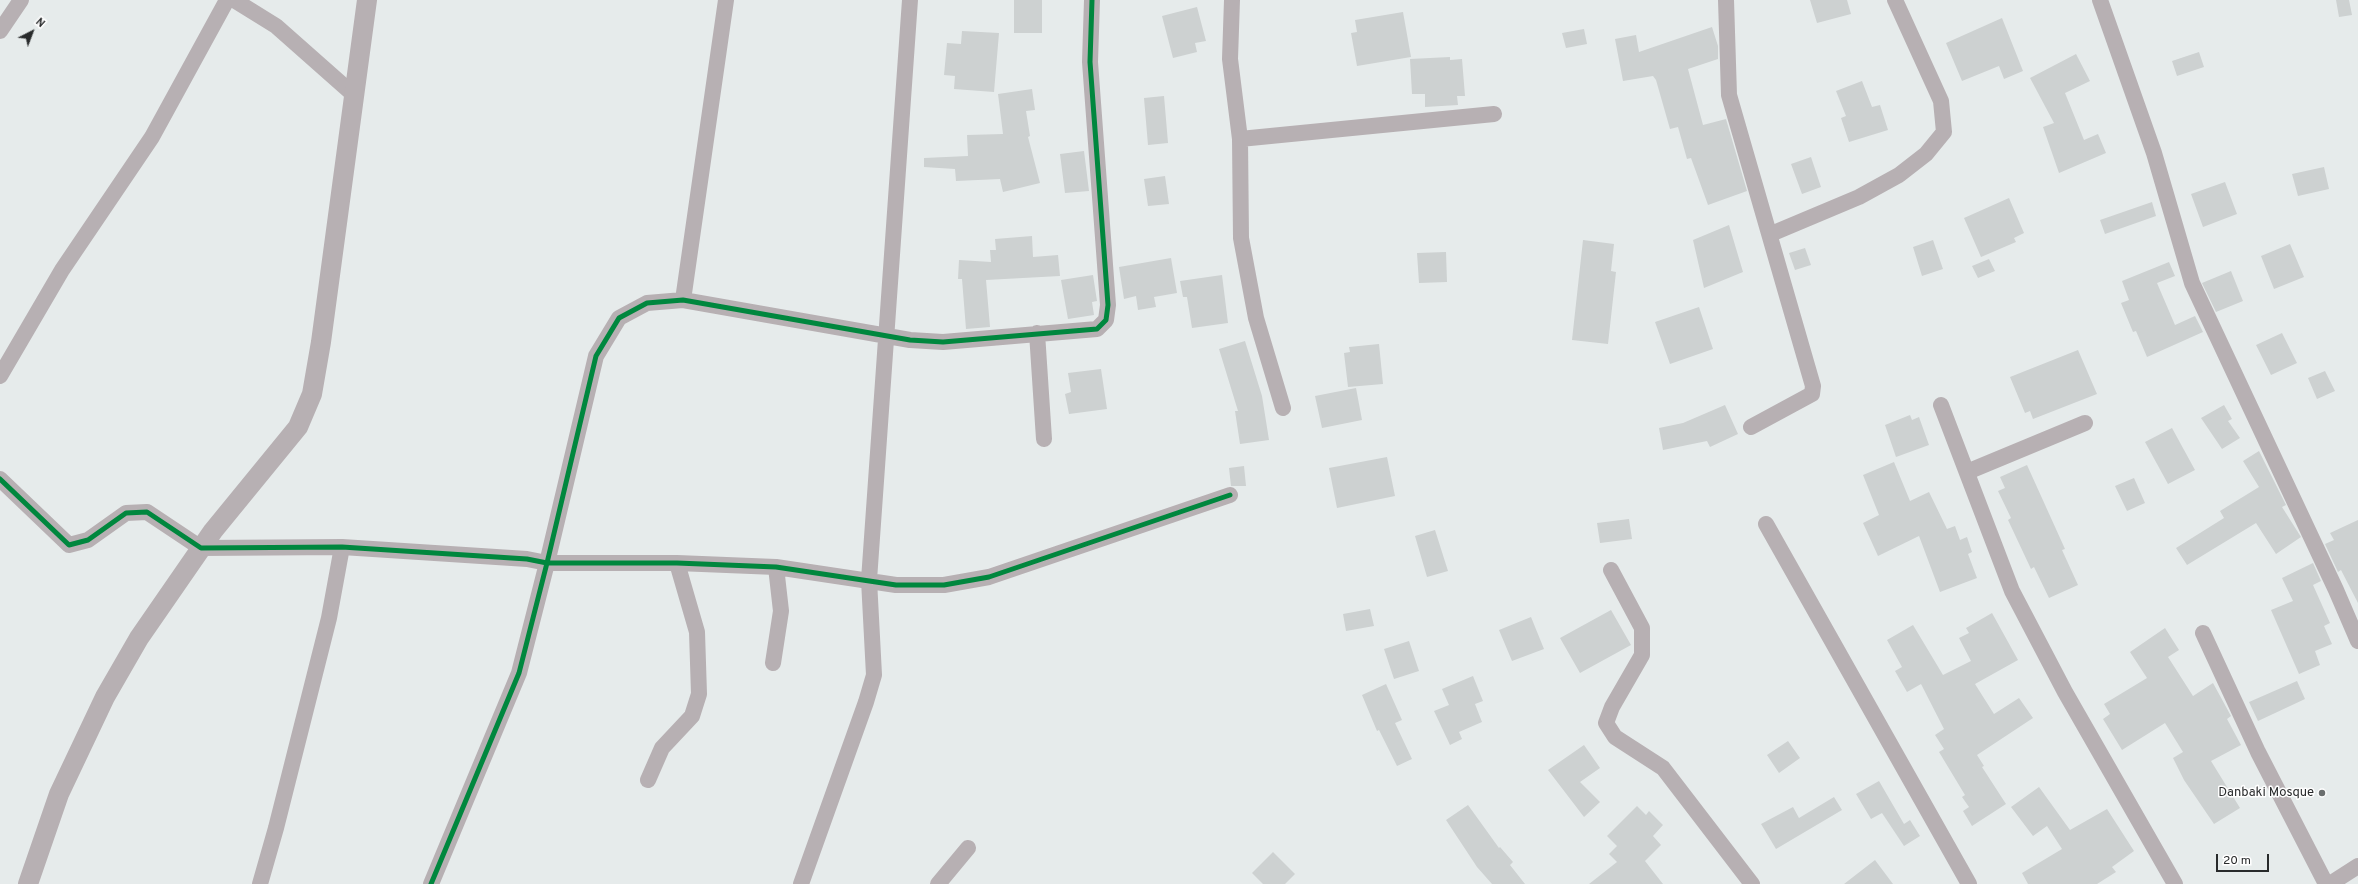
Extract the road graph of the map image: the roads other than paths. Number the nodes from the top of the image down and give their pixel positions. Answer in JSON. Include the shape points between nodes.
{"nodes":[{"id":1,"x":21,"y":0,"type":"edge"},
{"id":2,"x":227,"y":0,"type":"edge"},
{"id":3,"x":234,"y":0,"type":"edge"},
{"id":4,"x":367,"y":0,"type":"edge"},
{"id":5,"x":726,"y":0,"type":"edge"},
{"id":6,"x":910,"y":0,"type":"edge"},
{"id":7,"x":1092,"y":0,"type":"edge"},
{"id":8,"x":1232,"y":0,"type":"edge"},
{"id":9,"x":1726,"y":0,"type":"edge"},
{"id":10,"x":1895,"y":0,"type":"edge"},
{"id":11,"x":2100,"y":0,"type":"edge"},
{"id":12,"x":0,"y":31,"type":"edge"},
{"id":13,"x":354,"y":94,"type":"junction"},
{"id":14,"x":1494,"y":114,"type":"dead end"},
{"id":15,"x":1240,"y":139,"type":"junction"},
{"id":16,"x":1771,"y":234,"type":"junction"},
{"id":17,"x":683,"y":300,"type":"junction"},
{"id":18,"x":1037,"y":333,"type":"junction"},
{"id":19,"x":885,"y":335,"type":"junction"},
{"id":20,"x":0,"y":376,"type":"edge"},
{"id":21,"x":1941,"y":405,"type":"dead end"},
{"id":22,"x":1283,"y":408,"type":"dead end"},
{"id":23,"x":2085,"y":423,"type":"dead end"},
{"id":24,"x":1751,"y":427,"type":"dead end"},
{"id":25,"x":1044,"y":438,"type":"dead end"},
{"id":26,"x":1967,"y":472,"type":"junction"},
{"id":27,"x":0,"y":479,"type":"edge"},
{"id":28,"x":1230,"y":496,"type":"dead end"},
{"id":29,"x":1766,"y":524,"type":"dead end"},
{"id":30,"x":342,"y":547,"type":"junction"},
{"id":31,"x":201,"y":548,"type":"junction"},
{"id":32,"x":547,"y":563,"type":"junction"},
{"id":33,"x":677,"y":563,"type":"junction"},
{"id":34,"x":776,"y":567,"type":"junction"},
{"id":35,"x":1611,"y":570,"type":"dead end"},
{"id":36,"x":869,"y":580,"type":"junction"},
{"id":37,"x":2203,"y":633,"type":"dead end"},
{"id":38,"x":2358,"y":641,"type":"edge"},
{"id":39,"x":773,"y":663,"type":"dead end"},
{"id":40,"x":648,"y":780,"type":"dead end"},
{"id":41,"x":968,"y":848,"type":"dead end"},
{"id":42,"x":2353,"y":874,"type":"edge"},
{"id":43,"x":28,"y":884,"type":"edge"},
{"id":44,"x":260,"y":884,"type":"edge"},
{"id":45,"x":430,"y":884,"type":"edge"},
{"id":46,"x":801,"y":884,"type":"edge"},
{"id":47,"x":938,"y":884,"type":"edge"},
{"id":48,"x":1752,"y":884,"type":"edge"},
{"id":49,"x":1969,"y":884,"type":"edge"},
{"id":50,"x":2175,"y":884,"type":"edge"},
{"id":51,"x":2326,"y":884,"type":"edge"},
{"id":52,"x":2330,"y":884,"type":"edge"}],
"edges":[{"from":1,"to":12,"type":"street"},
{"from":2,"to":20,"type":"street","via":[[152,137],[62,270]]},
{"from":3,"to":13,"type":"street","via":[[276,26]]},
{"from":4,"to":13,"type":"street"},
{"from":5,"to":17,"type":"street"},
{"from":6,"to":19,"type":"street","via":[[889,318]]},
{"from":7,"to":18,"type":"street","via":[[1090,62],[1108,305],[1106,320],[1097,329]]},
{"from":8,"to":15,"type":"street","via":[[1230,59]]},
{"from":9,"to":16,"type":"street","via":[[1729,95]]},
{"from":10,"to":16,"type":"street","via":[[1941,101],[1944,132],[1926,154],[1899,176],[1859,197]]},
{"from":11,"to":38,"type":"street","via":[[2154,153],[2192,282]]},
{"from":13,"to":31,"type":"street","via":[[322,342],[312,394],[298,427]]},
{"from":14,"to":15,"type":"street"},
{"from":15,"to":22,"type":"street","via":[[1242,238],[1256,318]]},
{"from":16,"to":24,"type":"street","via":[[1813,386],[1812,394]]},
{"from":17,"to":19,"type":"street"},
{"from":17,"to":32,"type":"street","via":[[647,303],[619,318],[596,356]]},
{"from":18,"to":19,"type":"street","via":[[943,342]]},
{"from":18,"to":25,"type":"street"},
{"from":19,"to":36,"type":"street"},
{"from":21,"to":26,"type":"street"},
{"from":23,"to":26,"type":"street"},
{"from":26,"to":50,"type":"street","via":[[2012,591],[2065,692]]},
{"from":27,"to":31,"type":"street","via":[[70,545],[88,540],[126,513],[147,512]]},
{"from":28,"to":36,"type":"street","via":[[990,577],[944,585],[896,585]]},
{"from":29,"to":49,"type":"street"},
{"from":30,"to":31,"type":"street"},
{"from":30,"to":32,"type":"street","via":[[527,559]]},
{"from":30,"to":44,"type":"street","via":[[329,618]]},
{"from":31,"to":43,"type":"street","via":[[139,638],[105,697],[59,794]]},
{"from":32,"to":33,"type":"street"},
{"from":32,"to":45,"type":"street","via":[[519,673]]},
{"from":33,"to":34,"type":"street"},
{"from":33,"to":40,"type":"street","via":[[697,632],[699,694],[692,716],[662,748]]},
{"from":34,"to":36,"type":"street"},
{"from":34,"to":39,"type":"street","via":[[781,611]]},
{"from":35,"to":48,"type":"street","via":[[1642,628],[1642,655],[1612,707],[1606,723],[1615,737],[1663,768]]},
{"from":36,"to":46,"type":"street","via":[[874,675]]},
{"from":37,"to":51,"type":"street","via":[[2258,752]]},
{"from":41,"to":47,"type":"street"},
{"from":42,"to":52,"type":"street"}]}
